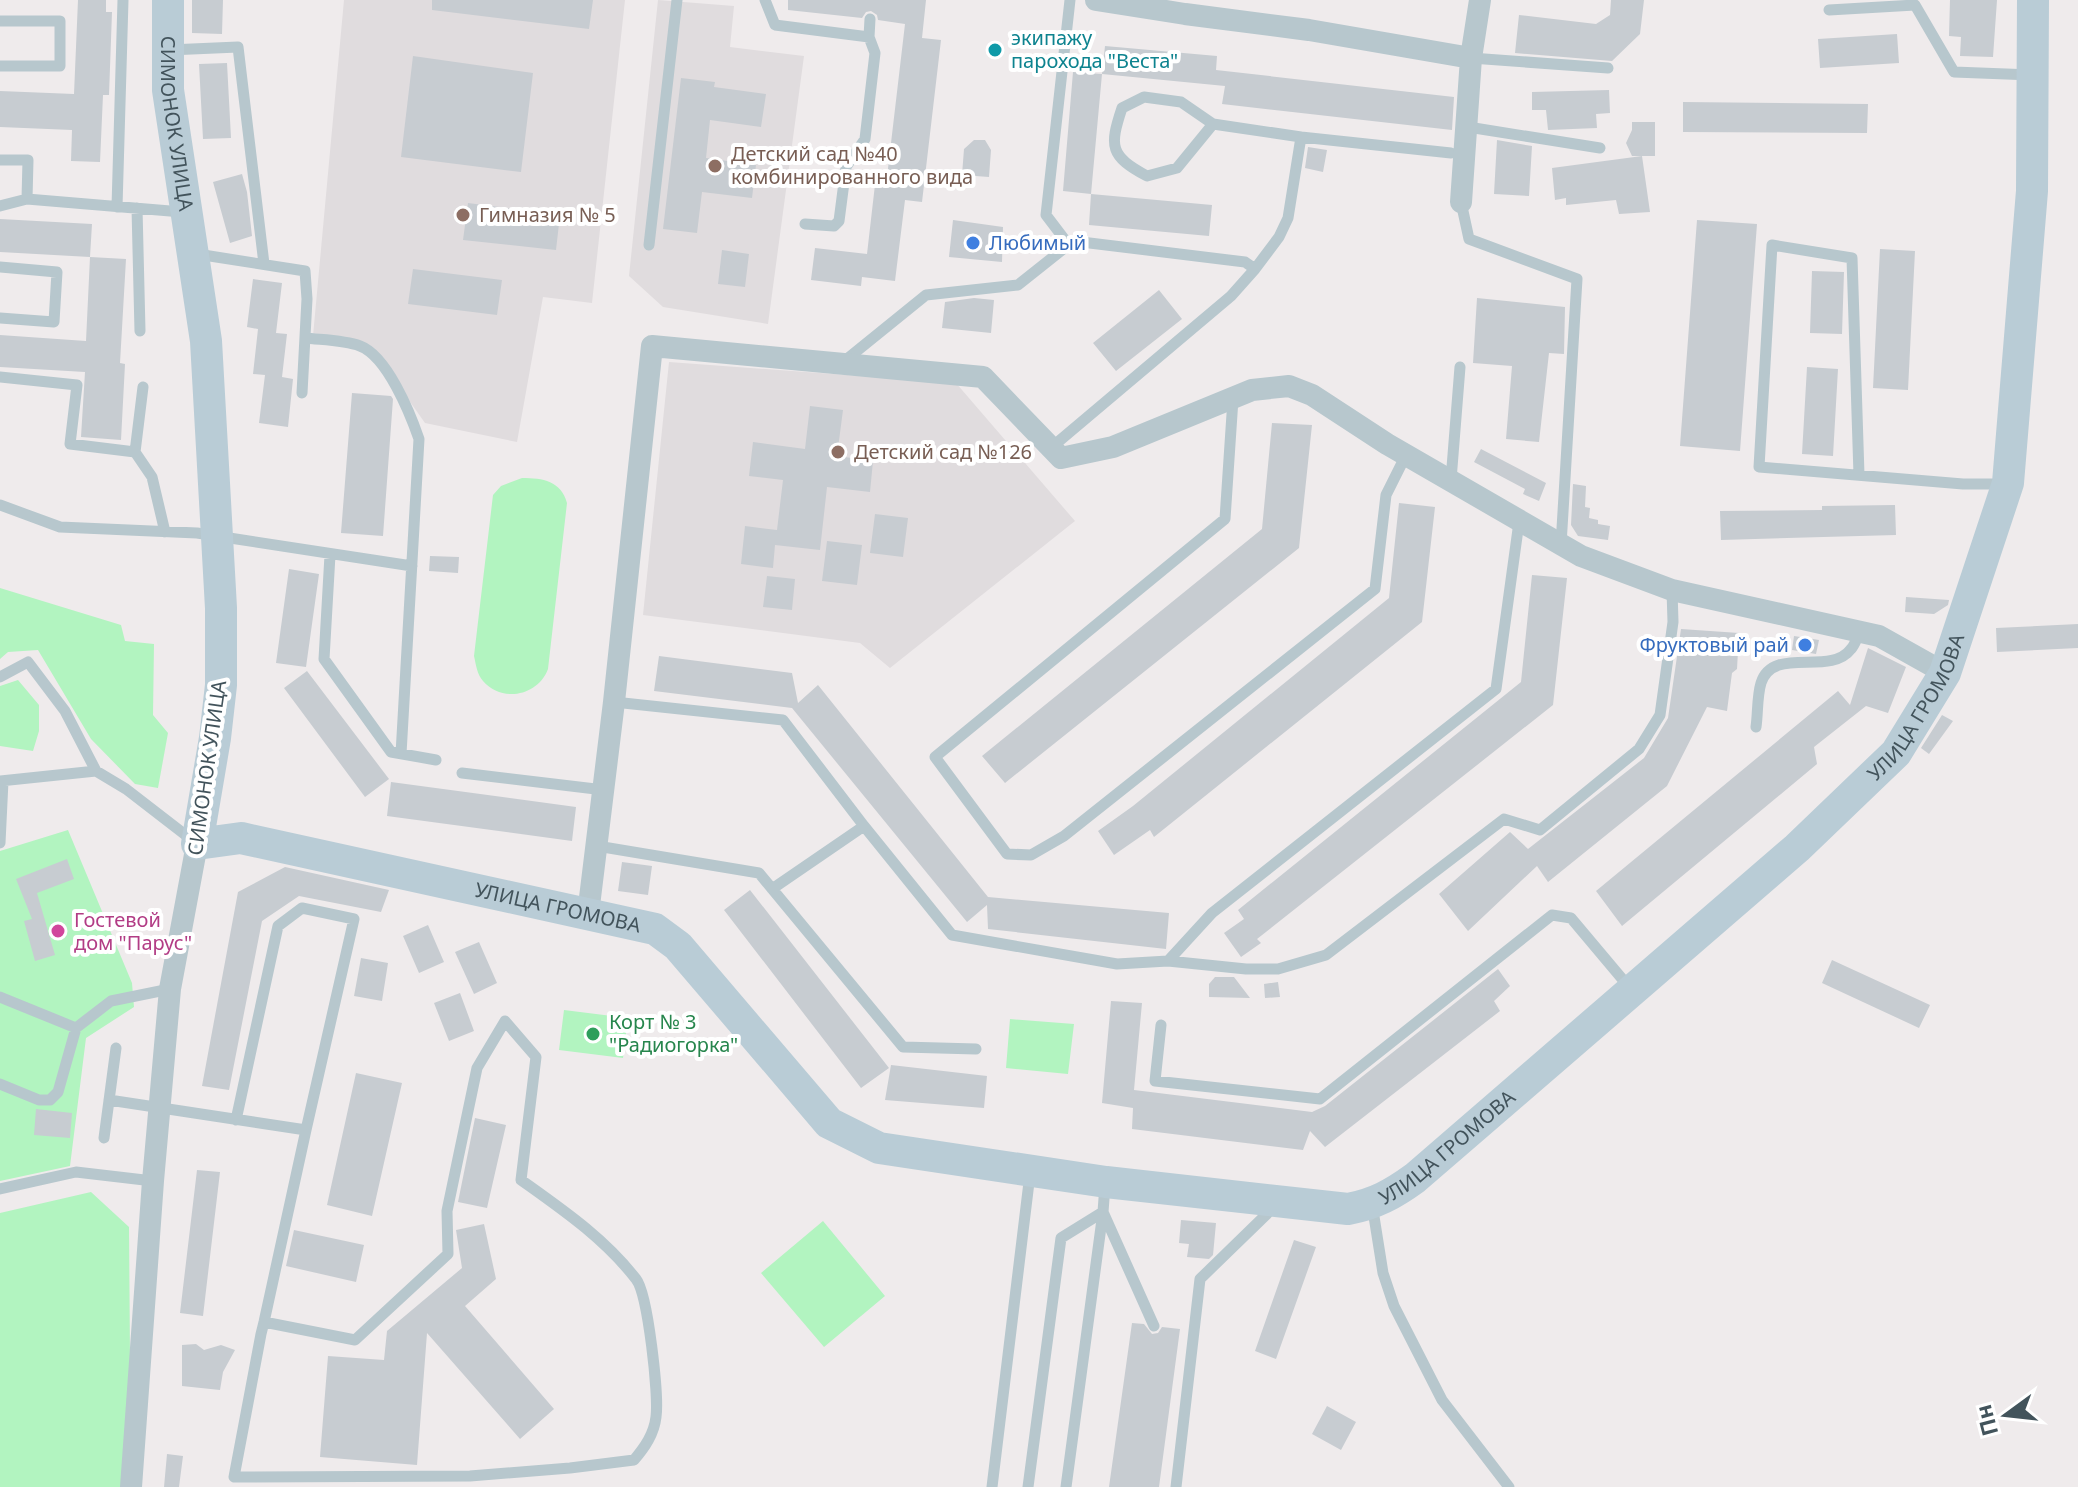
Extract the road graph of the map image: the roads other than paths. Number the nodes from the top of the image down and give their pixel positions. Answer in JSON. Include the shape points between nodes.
{"nodes":[{"id":1,"x":123,"y":0,"type":"edge"},
{"id":2,"x":168,"y":0,"type":"edge"},
{"id":3,"x":677,"y":0,"type":"edge"},
{"id":4,"x":765,"y":0,"type":"edge"},
{"id":5,"x":1070,"y":0,"type":"edge"},
{"id":6,"x":1096,"y":0,"type":"edge"},
{"id":7,"x":1480,"y":0,"type":"edge"},
{"id":8,"x":2033,"y":0,"type":"edge"},
{"id":9,"x":1186,"y":7,"type":"edge"},
{"id":10,"x":1829,"y":10,"type":"dead end"},
{"id":11,"x":870,"y":19,"type":"dead end"},
{"id":12,"x":0,"y":21,"type":"edge"},
{"id":13,"x":869,"y":37,"type":"junction"},
{"id":14,"x":168,"y":50,"type":"junction"},
{"id":15,"x":1471,"y":58,"type":"junction"},
{"id":16,"x":0,"y":66,"type":"edge"},
{"id":17,"x":1608,"y":68,"type":"dead end"},
{"id":18,"x":2032,"y":75,"type":"junction"},
{"id":19,"x":1213,"y":124,"type":"junction"},
{"id":20,"x":1468,"y":127,"type":"junction"},
{"id":21,"x":1301,"y":137,"type":"junction"},
{"id":22,"x":1600,"y":148,"type":"dead end"},
{"id":23,"x":1451,"y":153,"type":"dead end"},
{"id":24,"x":0,"y":160,"type":"edge"},
{"id":25,"x":27,"y":199,"type":"junction"},
{"id":26,"x":1461,"y":202,"type":"joint"},
{"id":27,"x":0,"y":206,"type":"edge"},
{"id":28,"x":117,"y":207,"type":"junction"},
{"id":29,"x":137,"y":208,"type":"junction"},
{"id":30,"x":187,"y":213,"type":"junction"},
{"id":31,"x":805,"y":224,"type":"dead end"},
{"id":32,"x":1065,"y":240,"type":"junction"},
{"id":33,"x":649,"y":245,"type":"dead end"},
{"id":34,"x":192,"y":253,"type":"junction"},
{"id":35,"x":264,"y":264,"type":"junction"},
{"id":36,"x":0,"y":267,"type":"edge"},
{"id":37,"x":1255,"y":269,"type":"junction"},
{"id":38,"x":0,"y":318,"type":"edge"},
{"id":39,"x":140,"y":331,"type":"dead end"},
{"id":40,"x":305,"y":338,"type":"junction"},
{"id":41,"x":842,"y":363,"type":"junction"},
{"id":42,"x":1460,"y":367,"type":"dead end"},
{"id":43,"x":0,"y":377,"type":"edge"},
{"id":44,"x":143,"y":387,"type":"dead end"},
{"id":45,"x":302,"y":393,"type":"dead end"},
{"id":46,"x":1233,"y":397,"type":"junction"},
{"id":47,"x":1052,"y":447,"type":"junction"},
{"id":48,"x":135,"y":452,"type":"junction"},
{"id":49,"x":1406,"y":455,"type":"junction"},
{"id":50,"x":1859,"y":475,"type":"junction"},
{"id":51,"x":1450,"y":481,"type":"junction"},
{"id":52,"x":2008,"y":483,"type":"junction"},
{"id":53,"x":0,"y":505,"type":"edge"},
{"id":54,"x":1519,"y":522,"type":"junction"},
{"id":55,"x":165,"y":532,"type":"junction"},
{"id":56,"x":217,"y":536,"type":"junction"},
{"id":57,"x":1561,"y":545,"type":"junction"},
{"id":58,"x":330,"y":555,"type":"junction"},
{"id":59,"x":412,"y":566,"type":"junction"},
{"id":60,"x":1672,"y":590,"type":"junction"},
{"id":61,"x":1860,"y":632,"type":"junction"},
{"id":62,"x":1945,"y":673,"type":"junction"},
{"id":63,"x":0,"y":677,"type":"edge"},
{"id":64,"x":614,"y":702,"type":"junction"},
{"id":65,"x":1756,"y":727,"type":"dead end"},
{"id":66,"x":401,"y":754,"type":"junction"},
{"id":67,"x":436,"y":760,"type":"dead end"},
{"id":68,"x":96,"y":771,"type":"junction"},
{"id":69,"x":462,"y":773,"type":"dead end"},
{"id":70,"x":1,"y":781,"type":"edge"},
{"id":71,"x":604,"y":790,"type":"junction"},
{"id":72,"x":864,"y":826,"type":"junction"},
{"id":73,"x":0,"y":843,"type":"edge"},
{"id":74,"x":197,"y":844,"type":"junction"},
{"id":75,"x":597,"y":846,"type":"junction"},
{"id":76,"x":772,"y":889,"type":"junction"},
{"id":77,"x":588,"y":914,"type":"junction"},
{"id":78,"x":1168,"y":961,"type":"junction"},
{"id":79,"x":170,"y":989,"type":"junction"},
{"id":80,"x":1632,"y":990,"type":"junction"},
{"id":81,"x":0,"y":997,"type":"edge"},
{"id":82,"x":1161,"y":1025,"type":"dead end"},
{"id":83,"x":76,"y":1028,"type":"junction"},
{"id":84,"x":116,"y":1048,"type":"dead end"},
{"id":85,"x":976,"y":1049,"type":"dead end"},
{"id":86,"x":0,"y":1084,"type":"edge"},
{"id":87,"x":109,"y":1100,"type":"junction"},
{"id":88,"x":160,"y":1107,"type":"junction"},
{"id":89,"x":236,"y":1120,"type":"junction"},
{"id":90,"x":306,"y":1130,"type":"junction"},
{"id":91,"x":104,"y":1138,"type":"dead end"},
{"id":92,"x":1031,"y":1169,"type":"junction"},
{"id":93,"x":153,"y":1181,"type":"junction"},
{"id":94,"x":0,"y":1189,"type":"edge"},
{"id":95,"x":1105,"y":1197,"type":"junction"},
{"id":96,"x":1278,"y":1203,"type":"junction"},
{"id":97,"x":1372,"y":1204,"type":"junction"},
{"id":98,"x":264,"y":1322,"type":"junction"},
{"id":99,"x":1154,"y":1326,"type":"dead end"},
{"id":100,"x":131,"y":1487,"type":"edge"},
{"id":101,"x":992,"y":1487,"type":"edge"},
{"id":102,"x":1028,"y":1487,"type":"edge"},
{"id":103,"x":1066,"y":1487,"type":"edge"},
{"id":104,"x":1176,"y":1487,"type":"edge"},
{"id":105,"x":1509,"y":1487,"type":"edge"}],
"edges":[{"from":1,"to":28,"type":"lane"},
{"from":2,"to":14,"type":"street","name":"СИМОНОК УЛИЦА"},
{"from":3,"to":33,"type":"lane"},
{"from":4,"to":13,"type":"lane","via":[[775,25]]},
{"from":5,"to":32,"type":"lane","via":[[1046,215]]},
{"from":6,"to":9,"type":"street"},
{"from":7,"to":15,"type":"street"},
{"from":8,"to":18,"type":"street","name":"УЛИЦА ГРОМОВА"},
{"from":9,"to":15,"type":"street"},
{"from":10,"to":18,"type":"lane","via":[[1915,5],[1954,72]]},
{"from":11,"to":13,"type":"lane"},
{"from":12,"to":16,"type":"lane","via":[[60,21],[60,66]]},
{"from":13,"to":31,"type":"lane","via":[[875,53],[865,139],[846,167],[839,221],[834,226]]},
{"from":14,"to":30,"type":"street","name":"СИМОНОК УЛИЦА","via":[[168,90]]},
{"from":14,"to":35,"type":"lane","via":[[238,47]]},
{"from":15,"to":17,"type":"lane"},
{"from":15,"to":20,"type":"street"},
{"from":18,"to":52,"type":"street","name":"УЛИЦА ГРОМОВА","via":[[2032,191]]},
{"from":19,"to":19,"type":"lane","via":[[1181,102],[1144,97],[1122,108],[1112,136],[1122,162],[1147,176],[1177,168]]},
{"from":19,"to":21,"type":"lane"},
{"from":20,"to":22,"type":"lane"},
{"from":20,"to":26,"type":"street"},
{"from":21,"to":23,"type":"lane"},
{"from":21,"to":37,"type":"lane","via":[[1288,218]]},
{"from":24,"to":25,"type":"lane","via":[[28,160]]},
{"from":25,"to":27,"type":"lane"},
{"from":25,"to":28,"type":"lane"},
{"from":26,"to":57,"type":"lane","via":[[1469,239],[1577,279]]},
{"from":28,"to":29,"type":"lane"},
{"from":29,"to":30,"type":"lane"},
{"from":29,"to":39,"type":"lane"},
{"from":30,"to":34,"type":"street","name":"СИМОНОК УЛИЦА"},
{"from":32,"to":37,"type":"lane","via":[[1245,262]]},
{"from":32,"to":41,"type":"lane","via":[[1062,250],[1018,285],[926,295]]},
{"from":34,"to":35,"type":"lane"},
{"from":34,"to":56,"type":"street","name":"СИМОНОК УЛИЦА","via":[[206,341]]},
{"from":35,"to":40,"type":"lane","via":[[305,271]]},
{"from":36,"to":38,"type":"lane","via":[[57,272],[54,322]]},
{"from":37,"to":47,"type":"lane","via":[[1231,296]]},
{"from":40,"to":45,"type":"lane"},
{"from":40,"to":59,"type":"lane","via":[[362,346],[376,358],[411,415],[419,439]]},
{"from":41,"to":47,"type":"street","via":[[983,377]]},
{"from":41,"to":64,"type":"street","via":[[652,346]]},
{"from":42,"to":51,"type":"lane"},
{"from":43,"to":48,"type":"lane","via":[[77,385],[70,444]]},
{"from":44,"to":48,"type":"lane"},
{"from":46,"to":47,"type":"street","via":[[1113,447],[1061,458]]},
{"from":46,"to":49,"type":"street","via":[[1289,386]]},
{"from":46,"to":49,"type":"lane","via":[[1225,519],[935,757],[1007,854],[1031,855],[1064,836],[1375,589],[1386,495]]},
{"from":48,"to":55,"type":"lane","via":[[152,477]]},
{"from":49,"to":51,"type":"street"},
{"from":50,"to":50,"type":"lane","via":[[1759,467],[1772,245],[1852,258]]},
{"from":50,"to":52,"type":"lane"},
{"from":51,"to":54,"type":"street"},
{"from":52,"to":62,"type":"street","name":"УЛИЦА ГРОМОВА"},
{"from":53,"to":55,"type":"lane","via":[[60,527]]},
{"from":54,"to":57,"type":"street"},
{"from":54,"to":78,"type":"lane","via":[[1496,689],[1212,913]]},
{"from":55,"to":56,"type":"lane"},
{"from":56,"to":58,"type":"lane"},
{"from":56,"to":74,"type":"street","name":"СИМОНОК УЛИЦА","via":[[221,685]]},
{"from":57,"to":60,"type":"street"},
{"from":58,"to":59,"type":"lane"},
{"from":58,"to":66,"type":"lane","via":[[324,659],[391,752]]},
{"from":59,"to":66,"type":"lane"},
{"from":60,"to":61,"type":"street"},
{"from":60,"to":78,"type":"lane","via":[[1673,622],[1660,715],[1639,749],[1540,830],[1504,819],[1326,955],[1278,969]]},
{"from":61,"to":62,"type":"street","via":[[1879,636]]},
{"from":61,"to":65,"type":"lane","via":[[1850,651],[1838,658],[1780,663],[1769,670],[1761,682]]},
{"from":62,"to":80,"type":"street","name":"УЛИЦА ГРОМОВА","via":[[1896,753],[1797,848]]},
{"from":63,"to":68,"type":"lane","via":[[28,662],[65,711]]},
{"from":64,"to":71,"type":"street"},
{"from":64,"to":72,"type":"lane","via":[[783,720]]},
{"from":66,"to":67,"type":"lane"},
{"from":68,"to":70,"type":"lane"},
{"from":68,"to":74,"type":"lane"},
{"from":69,"to":71,"type":"lane"},
{"from":70,"to":73,"type":"lane"},
{"from":71,"to":75,"type":"street"},
{"from":72,"to":76,"type":"lane"},
{"from":72,"to":78,"type":"lane","via":[[952,935],[1117,964]]},
{"from":74,"to":77,"type":"street","name":"УЛИЦА ГРОМОВА","via":[[241,838]]},
{"from":74,"to":79,"type":"street","name":"СИМОНОК УЛИЦА"},
{"from":75,"to":76,"type":"lane","via":[[759,873]]},
{"from":75,"to":77,"type":"street"},
{"from":76,"to":85,"type":"lane","via":[[903,1047]]},
{"from":77,"to":92,"type":"street","name":"УЛИЦА ГРОМОВА","via":[[655,929],[678,946],[829,1123],[879,1148]]},
{"from":79,"to":83,"type":"lane","via":[[111,1001]]},
{"from":79,"to":88,"type":"street","name":"СИМОНОК УЛИЦА"},
{"from":80,"to":82,"type":"lane","via":[[1571,918],[1552,915],[1320,1099],[1155,1081]]},
{"from":80,"to":97,"type":"street","name":"УЛИЦА ГРОМОВА","via":[[1415,1178]]},
{"from":81,"to":83,"type":"lane"},
{"from":83,"to":86,"type":"lane","via":[[58,1092],[50,1100]]},
{"from":84,"to":87,"type":"lane"},
{"from":87,"to":88,"type":"lane"},
{"from":87,"to":91,"type":"lane"},
{"from":88,"to":89,"type":"lane"},
{"from":88,"to":93,"type":"street","name":"СИМОНОК УЛИЦА"},
{"from":89,"to":90,"type":"lane"},
{"from":89,"to":90,"type":"lane","via":[[278,926],[302,908],[354,919]]},
{"from":90,"to":98,"type":"lane"},
{"from":92,"to":95,"type":"street","name":"УЛИЦА ГРОМОВА"},
{"from":92,"to":101,"type":"lane"},
{"from":93,"to":94,"type":"lane","via":[[76,1172]]},
{"from":93,"to":100,"type":"street","name":"СИМОНОК УЛИЦА"},
{"from":95,"to":96,"type":"street","name":"УЛИЦА ГРОМОВА"},
{"from":95,"to":99,"type":"lane"},
{"from":95,"to":102,"type":"lane","via":[[1061,1238]]},
{"from":95,"to":103,"type":"lane"},
{"from":96,"to":97,"type":"street","name":"УЛИЦА ГРОМОВА","via":[[1348,1209]]},
{"from":96,"to":104,"type":"lane","via":[[1200,1279]]},
{"from":97,"to":105,"type":"lane","via":[[1394,1306],[1442,1400]]},
{"from":98,"to":98,"type":"lane","via":[[234,1477],[470,1476],[634,1460],[647,1444],[656,1417],[652,1348],[639,1282],[591,1230],[521,1180],[536,1057],[505,1021],[477,1068],[447,1211],[448,1254],[355,1340]]}]}
